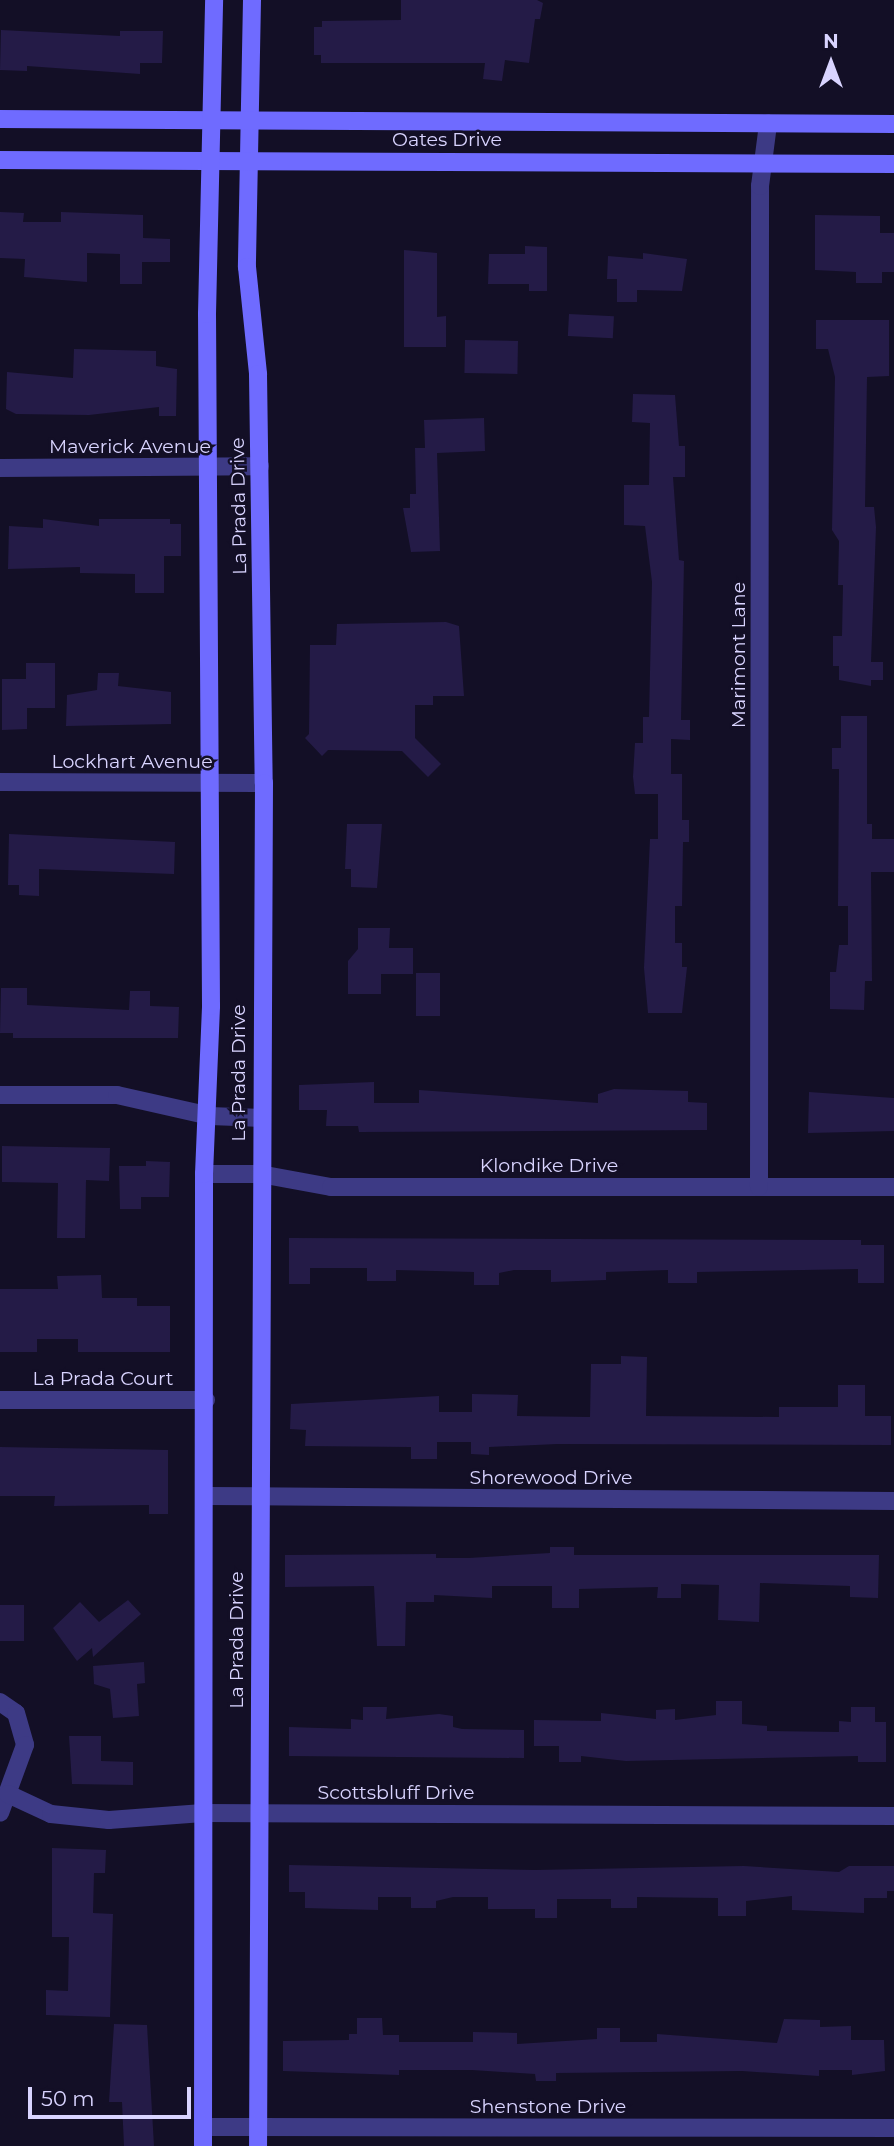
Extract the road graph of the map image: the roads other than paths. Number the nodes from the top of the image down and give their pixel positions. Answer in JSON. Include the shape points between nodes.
{"nodes":[{"id":1,"x":214,"y":0,"type":"edge"},
{"id":2,"x":252,"y":0,"type":"edge"},
{"id":3,"x":0,"y":119,"type":"edge"},
{"id":4,"x":210,"y":120,"type":"junction"},
{"id":5,"x":248,"y":120,"type":"junction"},
{"id":6,"x":768,"y":124,"type":"junction"},
{"id":7,"x":894,"y":124,"type":"edge"},
{"id":8,"x":0,"y":160,"type":"edge"},
{"id":9,"x":208,"y":160,"type":"junction"},
{"id":10,"x":248,"y":161,"type":"junction"},
{"id":11,"x":894,"y":164,"type":"edge"},
{"id":12,"x":763,"y":165,"type":"junction"},
{"id":13,"x":260,"y":466,"type":"junction"},
{"id":14,"x":0,"y":468,"type":"edge"},
{"id":15,"x":208,"y":468,"type":"junction"},
{"id":16,"x":0,"y":782,"type":"edge"},
{"id":17,"x":209,"y":783,"type":"junction"},
{"id":18,"x":264,"y":783,"type":"junction"},
{"id":19,"x":0,"y":1095,"type":"edge"},
{"id":20,"x":210,"y":1116,"type":"junction"},
{"id":21,"x":260,"y":1118,"type":"junction"},
{"id":22,"x":204,"y":1174,"type":"junction"},
{"id":23,"x":260,"y":1174,"type":"junction"},
{"id":24,"x":759,"y":1187,"type":"junction"},
{"id":25,"x":894,"y":1187,"type":"edge"},
{"id":26,"x":0,"y":1400,"type":"edge"},
{"id":27,"x":206,"y":1400,"type":"junction"},
{"id":28,"x":207,"y":1496,"type":"junction"},
{"id":29,"x":259,"y":1497,"type":"junction"},
{"id":30,"x":894,"y":1501,"type":"edge"},
{"id":31,"x":0,"y":1702,"type":"edge"},
{"id":32,"x":8,"y":1794,"type":"junction"},
{"id":33,"x":0,"y":1813,"type":"edge"},
{"id":34,"x":203,"y":1814,"type":"junction"},
{"id":35,"x":258,"y":1814,"type":"junction"},
{"id":36,"x":894,"y":1816,"type":"edge"},
{"id":37,"x":203,"y":2127,"type":"junction"},
{"id":38,"x":258,"y":2127,"type":"junction"},
{"id":39,"x":894,"y":2128,"type":"edge"},
{"id":40,"x":203,"y":2146,"type":"edge"},
{"id":41,"x":258,"y":2146,"type":"edge"}],
"edges":[{"from":1,"to":4,"type":"main road","name":"La Prada Drive"},
{"from":2,"to":5,"type":"main road","name":"La Prada Drive"},
{"from":3,"to":4,"type":"main road","name":"Oates Drive"},
{"from":4,"to":5,"type":"main road","name":"Oates Drive"},
{"from":4,"to":9,"type":"main road","name":"La Prada Drive"},
{"from":5,"to":6,"type":"main road","name":"Oates Drive"},
{"from":5,"to":10,"type":"main road","name":"La Prada Drive"},
{"from":6,"to":7,"type":"main road","name":"Oates Drive"},
{"from":6,"to":12,"type":"street","name":"Marimont Lane"},
{"from":8,"to":9,"type":"main road","name":"Oates Drive"},
{"from":9,"to":10,"type":"main road","name":"Oates Drive"},
{"from":9,"to":15,"type":"main road","name":"La Prada Drive"},
{"from":10,"to":12,"type":"main road","name":"Oates Drive"},
{"from":10,"to":13,"type":"main road","name":"La Prada Drive","via":[[247,267]]},
{"from":11,"to":12,"type":"main road","name":"Oates Drive"},
{"from":12,"to":24,"type":"street","name":"Marimont Lane"},
{"from":13,"to":15,"type":"street","name":"Maverick Avenue"},
{"from":13,"to":18,"type":"main road","name":"La Prada Drive"},
{"from":14,"to":15,"type":"street","name":"Maverick Avenue"},
{"from":15,"to":17,"type":"main road","name":"La Prada Drive"},
{"from":16,"to":17,"type":"street","name":"Lockhart Avenue"},
{"from":17,"to":18,"type":"street","name":"Lockhart Avenue"},
{"from":17,"to":20,"type":"main road","name":"La Prada Drive"},
{"from":18,"to":21,"type":"main road","name":"La Prada Drive"},
{"from":19,"to":20,"type":"street","via":[[117,1095]]},
{"from":20,"to":21,"type":"street"},
{"from":20,"to":22,"type":"main road","name":"La Prada Drive"},
{"from":21,"to":23,"type":"main road","name":"La Prada Drive"},
{"from":22,"to":23,"type":"street","name":"Klondike Drive"},
{"from":22,"to":27,"type":"main road","name":"La Prada Drive"},
{"from":23,"to":24,"type":"street","name":"Klondike Drive","via":[[331,1186]]},
{"from":23,"to":29,"type":"main road","name":"La Prada Drive"},
{"from":24,"to":25,"type":"street","name":"Klondike Drive"},
{"from":26,"to":27,"type":"street","name":"La Prada Court"},
{"from":27,"to":28,"type":"main road","name":"La Prada Drive"},
{"from":28,"to":29,"type":"street","name":"Shorewood Drive"},
{"from":28,"to":34,"type":"main road","name":"La Prada Drive"},
{"from":29,"to":30,"type":"street","name":"Shorewood Drive"},
{"from":29,"to":35,"type":"main road","name":"La Prada Drive"},
{"from":31,"to":32,"type":"street","via":[[16,1713],[25,1745]]},
{"from":32,"to":33,"type":"street"},
{"from":32,"to":34,"type":"street","name":"Scottsbluff Drive","via":[[27,1806],[74,1818],[153,1820]]},
{"from":34,"to":35,"type":"street","name":"Scottsbluff Drive"},
{"from":34,"to":37,"type":"main road","name":"La Prada Drive"},
{"from":35,"to":36,"type":"street","name":"Scottsbluff Drive"},
{"from":35,"to":38,"type":"main road","name":"La Prada Drive"},
{"from":37,"to":38,"type":"street","name":"Shenstone Drive"},
{"from":37,"to":40,"type":"main road","name":"La Prada Drive"},
{"from":38,"to":39,"type":"street","name":"Shenstone Drive"},
{"from":38,"to":41,"type":"main road","name":"La Prada Drive"}]}
